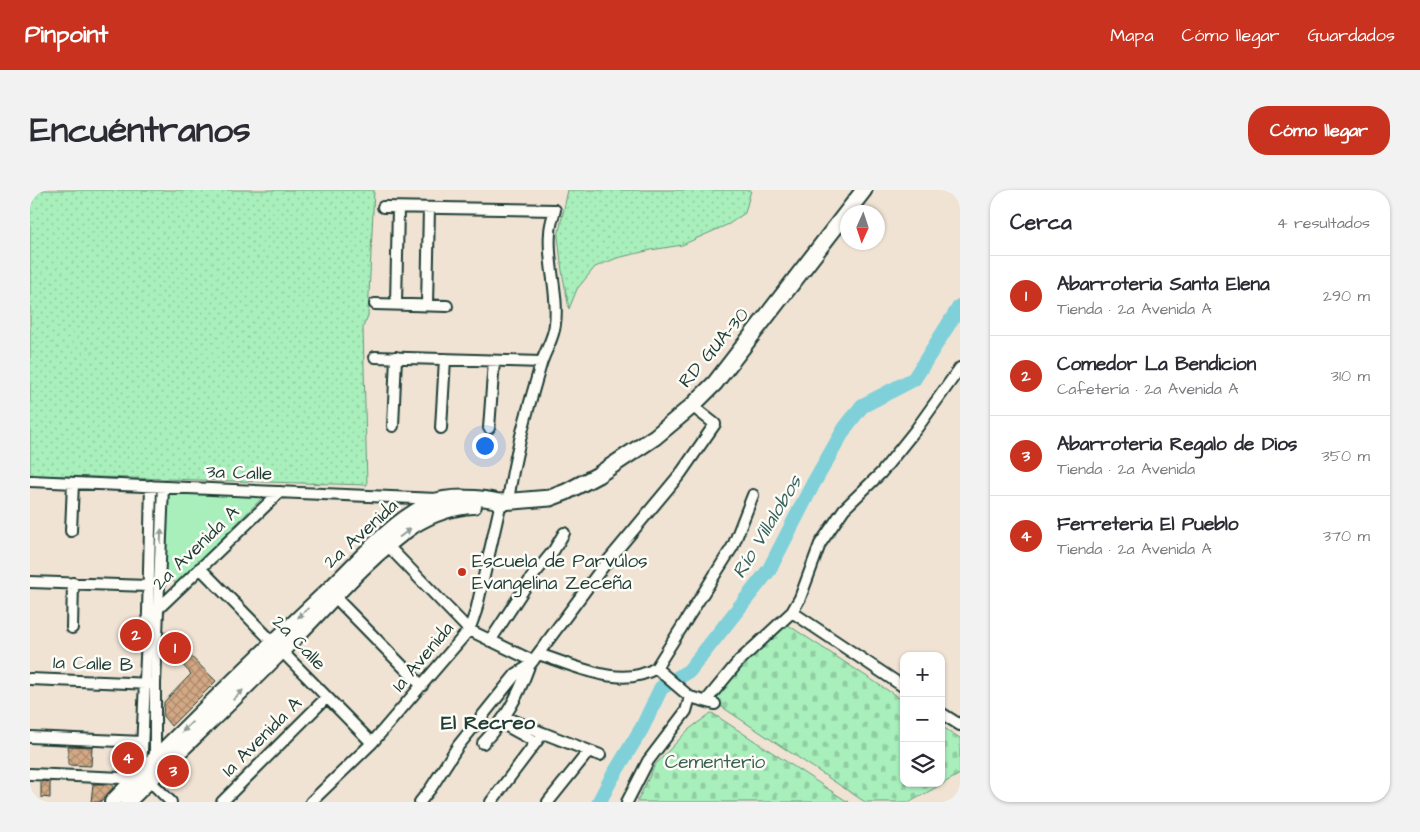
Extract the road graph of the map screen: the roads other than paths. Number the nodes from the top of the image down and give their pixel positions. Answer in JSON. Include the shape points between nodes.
{"nodes":[{"id":1,"x":864,"y":190,"type":"edge"},
{"id":2,"x":383,"y":207,"type":"dead end"},
{"id":3,"x":398,"y":208,"type":"junction"},
{"id":4,"x":429,"y":208,"type":"junction"},
{"id":5,"x":375,"y":304,"type":"dead end"},
{"id":6,"x":396,"y":304,"type":"junction"},
{"id":7,"x":427,"y":305,"type":"junction"},
{"id":8,"x":448,"y":306,"type":"dead end"},
{"id":9,"x":375,"y":357,"type":"dead end"},
{"id":10,"x":396,"y":357,"type":"junction"},
{"id":11,"x":445,"y":359,"type":"junction"},
{"id":12,"x":494,"y":361,"type":"junction"},
{"id":13,"x":541,"y":362,"type":"junction"},
{"id":14,"x":960,"y":368,"type":"edge"},
{"id":15,"x":692,"y":406,"type":"junction"},
{"id":16,"x":393,"y":426,"type":"dead end"},
{"id":17,"x":442,"y":428,"type":"dead end"},
{"id":18,"x":489,"y":428,"type":"dead end"},
{"id":19,"x":30,"y":481,"type":"edge"},
{"id":20,"x":73,"y":483,"type":"junction"},
{"id":21,"x":151,"y":486,"type":"junction"},
{"id":22,"x":163,"y":487,"type":"junction"},
{"id":23,"x":280,"y":492,"type":"junction"},
{"id":24,"x":753,"y":495,"type":"dead end"},
{"id":25,"x":505,"y":502,"type":"junction"},
{"id":26,"x":446,"y":504,"type":"junction"},
{"id":27,"x":71,"y":531,"type":"dead end"},
{"id":28,"x":564,"y":533,"type":"dead end"},
{"id":29,"x":388,"y":546,"type":"junction"},
{"id":30,"x":200,"y":568,"type":"junction"},
{"id":31,"x":30,"y":582,"type":"edge"},
{"id":32,"x":73,"y":583,"type":"junction"},
{"id":33,"x":148,"y":586,"type":"junction"},
{"id":34,"x":331,"y":594,"type":"junction"},
{"id":35,"x":158,"y":609,"type":"junction"},
{"id":36,"x":792,"y":612,"type":"junction"},
{"id":37,"x":72,"y":628,"type":"dead end"},
{"id":38,"x":469,"y":630,"type":"junction"},
{"id":39,"x":490,"y":640,"type":"junction"},
{"id":40,"x":278,"y":646,"type":"junction"},
{"id":41,"x":533,"y":661,"type":"junction"},
{"id":42,"x":656,"y":668,"type":"junction"},
{"id":43,"x":30,"y":679,"type":"edge"},
{"id":44,"x":150,"y":684,"type":"junction"},
{"id":45,"x":900,"y":684,"type":"edge"},
{"id":46,"x":422,"y":686,"type":"junction"},
{"id":47,"x":688,"y":696,"type":"junction"},
{"id":48,"x":326,"y":697,"type":"junction"},
{"id":49,"x":945,"y":715,"type":"edge"},
{"id":50,"x":503,"y":720,"type":"junction"},
{"id":51,"x":960,"y":725,"type":"edge"},
{"id":52,"x":543,"y":734,"type":"junction"},
{"id":53,"x":30,"y":737,"type":"edge"},
{"id":54,"x":142,"y":742,"type":"junction"},
{"id":55,"x":483,"y":742,"type":"dead end"},
{"id":56,"x":536,"y":742,"type":"junction"},
{"id":57,"x":372,"y":743,"type":"junction"},
{"id":58,"x":589,"y":751,"type":"junction"},
{"id":59,"x":600,"y":755,"type":"dead end"},
{"id":60,"x":155,"y":759,"type":"junction"},
{"id":61,"x":30,"y":774,"type":"edge"},
{"id":62,"x":145,"y":776,"type":"junction"},
{"id":63,"x":112,"y":802,"type":"edge"},
{"id":64,"x":128,"y":802,"type":"edge"},
{"id":65,"x":171,"y":802,"type":"edge"},
{"id":66,"x":222,"y":802,"type":"edge"},
{"id":67,"x":311,"y":802,"type":"edge"},
{"id":68,"x":420,"y":802,"type":"edge"},
{"id":69,"x":492,"y":802,"type":"edge"},
{"id":70,"x":548,"y":802,"type":"edge"},
{"id":71,"x":627,"y":802,"type":"edge"}],
"edges":[{"from":1,"to":15,"type":"main road","name":"RD GUA-30","via":[[715,383]]},
{"from":2,"to":3,"type":"street"},
{"from":3,"to":4,"type":"street"},
{"from":3,"to":6,"type":"street"},
{"from":4,"to":7,"type":"street"},
{"from":4,"to":13,"type":"street","name":"1a Avenida","via":[[555,210],[550,251],[555,326]]},
{"from":5,"to":6,"type":"street"},
{"from":6,"to":7,"type":"street"},
{"from":7,"to":8,"type":"street"},
{"from":9,"to":10,"type":"street"},
{"from":10,"to":11,"type":"street"},
{"from":10,"to":16,"type":"street"},
{"from":11,"to":12,"type":"street"},
{"from":11,"to":17,"type":"street"},
{"from":12,"to":13,"type":"street"},
{"from":12,"to":18,"type":"street"},
{"from":13,"to":25,"type":"street","name":"1a Avenida"},
{"from":14,"to":36,"type":"street","via":[[882,473],[844,509],[820,544]]},
{"from":15,"to":25,"type":"main road","name":"RD GUA-30","via":[[655,437],[566,492],[550,498]]},
{"from":15,"to":41,"type":"street","via":[[715,424],[681,473],[602,568]]},
{"from":19,"to":20,"type":"street","name":"3a Calle"},
{"from":20,"to":21,"type":"street","name":"3a Calle"},
{"from":20,"to":27,"type":"street"},
{"from":21,"to":22,"type":"street","name":"3a Calle"},
{"from":21,"to":33,"type":"street","name":"2a Avenida A"},
{"from":22,"to":23,"type":"street","name":"3a Calle"},
{"from":35,"to":22,"type":"street","name":"2a Avenida A","one_way":true},
{"from":23,"to":26,"type":"street","name":"3a Calle"},
{"from":23,"to":30,"type":"street","name":"2a Avenida A"},
{"from":24,"to":42,"type":"street","via":[[728,554]]},
{"from":25,"to":26,"type":"street","name":"2a Avenida","via":[[471,498]]},
{"from":25,"to":38,"type":"street","name":"1a Avenida"},
{"from":29,"to":26,"type":"street","name":"2a Avenida","one_way":true},
{"from":26,"to":34,"type":"street","name":"2a Avenida","via":[[432,502],[406,517],[381,538]]},
{"from":28,"to":39,"type":"street"},
{"from":29,"to":34,"type":"street","name":"2a Avenida"},
{"from":29,"to":38,"type":"street"},
{"from":30,"to":35,"type":"street","name":"2a Avenida A"},
{"from":30,"to":40,"type":"street","name":"2a Calle"},
{"from":31,"to":32,"type":"street"},
{"from":32,"to":33,"type":"street"},
{"from":32,"to":37,"type":"street"},
{"from":33,"to":44,"type":"street","name":"2a Avenida A"},
{"from":34,"to":40,"type":"street","name":"2a Avenida"},
{"from":34,"to":46,"type":"street"},
{"from":35,"to":44,"type":"street","name":"2a Avenida A"},
{"from":36,"to":45,"type":"street"},
{"from":36,"to":47,"type":"street","via":[[739,661],[710,703]]},
{"from":38,"to":39,"type":"street"},
{"from":38,"to":46,"type":"street","name":"1a Avenida"},
{"from":39,"to":41,"type":"street"},
{"from":40,"to":48,"type":"street","name":"2a Calle"},
{"from":40,"to":60,"type":"street","name":"2a Avenida","one_way":true},
{"from":62,"to":40,"type":"street","name":"2a Avenida","one_way":true},
{"from":41,"to":42,"type":"street","via":[[614,676],[633,677]]},
{"from":41,"to":50,"type":"street"},
{"from":41,"to":68,"type":"street","via":[[516,674],[494,700]]},
{"from":42,"to":47,"type":"street"},
{"from":43,"to":44,"type":"street","name":"1a Calle B"},
{"from":44,"to":54,"type":"street","name":"2a Avenida A"},
{"from":44,"to":60,"type":"street","name":"2a Avenida A"},
{"from":46,"to":57,"type":"street","name":"1a Avenida"},
{"from":47,"to":71,"type":"street","via":[[686,711],[648,761]]},
{"from":48,"to":57,"type":"street","name":"2a Calle"},
{"from":48,"to":66,"type":"street","name":"1a Avenida A"},
{"from":49,"to":51,"type":"street"},
{"from":50,"to":52,"type":"street"},
{"from":50,"to":55,"type":"street"},
{"from":50,"to":56,"type":"street"},
{"from":52,"to":56,"type":"street"},
{"from":52,"to":58,"type":"street"},
{"from":53,"to":54,"type":"street"},
{"from":54,"to":62,"type":"street","name":"2a Avenida A"},
{"from":56,"to":69,"type":"street"},
{"from":57,"to":67,"type":"street","name":"1a Avenida"},
{"from":58,"to":59,"type":"street"},
{"from":58,"to":70,"type":"street"},
{"from":60,"to":62,"type":"street","name":"2a Avenida"},
{"from":61,"to":62,"type":"street"},
{"from":62,"to":63,"type":"street","name":"2a Avenida"},
{"from":62,"to":64,"type":"street","name":"2a Avenida"},
{"from":62,"to":65,"type":"street"}]}
